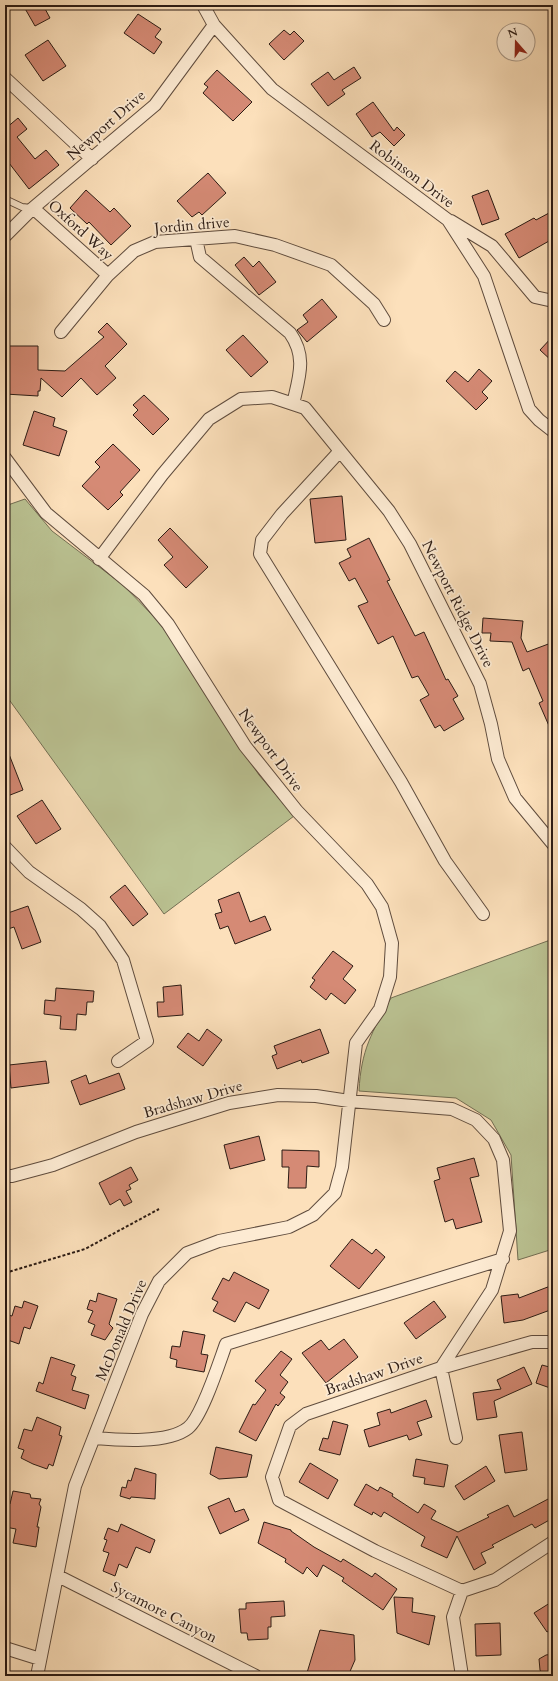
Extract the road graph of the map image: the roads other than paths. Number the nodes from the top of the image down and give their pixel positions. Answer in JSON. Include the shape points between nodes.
{"nodes":[{"id":1,"x":203,"y":5,"type":"edge"},
{"id":2,"x":214,"y":25,"type":"junction"},
{"id":3,"x":5,"y":78,"type":"edge"},
{"id":4,"x":92,"y":158,"type":"junction"},
{"id":5,"x":5,"y":199,"type":"edge"},
{"id":6,"x":33,"y":208,"type":"junction"},
{"id":7,"x":448,"y":220,"type":"junction"},
{"id":8,"x":5,"y":236,"type":"edge"},
{"id":9,"x":196,"y":239,"type":"junction"},
{"id":10,"x":108,"y":275,"type":"junction"},
{"id":11,"x":553,"y":301,"type":"edge"},
{"id":12,"x":384,"y":320,"type":"dead end"},
{"id":13,"x":60,"y":332,"type":"dead end"},
{"id":14,"x":293,"y":404,"type":"junction"},
{"id":15,"x":553,"y":431,"type":"edge"},
{"id":16,"x":340,"y":451,"type":"junction"},
{"id":17,"x":5,"y":458,"type":"edge"},
{"id":18,"x":99,"y":559,"type":"junction"},
{"id":19,"x":552,"y":844,"type":"edge"},
{"id":20,"x":5,"y":847,"type":"edge"},
{"id":21,"x":483,"y":914,"type":"dead end"},
{"id":22,"x":118,"y":1060,"type":"dead end"},
{"id":23,"x":349,"y":1101,"type":"junction"},
{"id":24,"x":5,"y":1176,"type":"edge"},
{"id":25,"x":503,"y":1259,"type":"junction"},
{"id":26,"x":553,"y":1342,"type":"edge"},
{"id":27,"x":441,"y":1368,"type":"junction"},
{"id":28,"x":94,"y":1438,"type":"junction"},
{"id":29,"x":456,"y":1438,"type":"dead end"},
{"id":30,"x":553,"y":1542,"type":"edge"},
{"id":31,"x":58,"y":1576,"type":"junction"},
{"id":32,"x":462,"y":1591,"type":"junction"},
{"id":33,"x":5,"y":1648,"type":"edge"},
{"id":34,"x":40,"y":1659,"type":"junction"},
{"id":35,"x":37,"y":1676,"type":"edge"},
{"id":36,"x":256,"y":1676,"type":"edge"},
{"id":37,"x":462,"y":1676,"type":"edge"}],
"edges":[{"from":1,"to":2,"type":"street","name":"Robinson Drive"},
{"from":2,"to":4,"type":"street","name":"Newport Drive","via":[[155,105]]},
{"from":2,"to":7,"type":"street","name":"Robinson Drive","via":[[272,89]]},
{"from":3,"to":4,"type":"street"},
{"from":4,"to":6,"type":"street","name":"Newport Drive"},
{"from":5,"to":6,"type":"lane","via":[[22,207]]},
{"from":6,"to":8,"type":"street","name":"Newport Drive"},
{"from":6,"to":10,"type":"street","name":"Oxford Way"},
{"from":7,"to":11,"type":"street","via":[[492,246],[535,297]]},
{"from":7,"to":15,"type":"street","name":"Robinson Drive","via":[[484,276],[529,409]]},
{"from":9,"to":10,"type":"street","name":"Jordin drive","via":[[155,242],[134,251]]},
{"from":9,"to":12,"type":"street","name":"Jordin drive","via":[[235,236],[275,245],[331,265],[374,304]]},
{"from":9,"to":14,"type":"street","via":[[200,257],[290,333],[298,344],[301,369]]},
{"from":10,"to":13,"type":"street","name":"Jordin drive"},
{"from":14,"to":16,"type":"street","name":"Newport Ridge Drive","via":[[305,408]]},
{"from":14,"to":18,"type":"street","name":"Newport Ridge Drive","via":[[272,397],[241,399],[209,419],[162,475]]},
{"from":16,"to":19,"type":"street","name":"Newport Ridge Drive","via":[[389,511],[410,544],[480,684],[492,724],[498,759],[515,798]]},
{"from":16,"to":21,"type":"street","via":[[282,514],[262,540],[260,554],[401,782],[445,861]]},
{"from":17,"to":18,"type":"street","name":"Newport Drive","via":[[46,514]]},
{"from":18,"to":23,"type":"street","name":"Newport Drive","via":[[144,595],[168,624],[245,746],[297,811],[366,884],[382,907],[392,942],[390,977],[380,1009],[356,1043]]},
{"from":20,"to":22,"type":"street","via":[[29,872],[81,909],[100,926],[123,960],[147,1041]]},
{"from":23,"to":24,"type":"street","name":"Bradshaw Drive","via":[[316,1096],[278,1095],[229,1103],[136,1132],[54,1165]]},
{"from":23,"to":25,"type":"street","name":"Bradshaw Drive","via":[[452,1109],[476,1120],[494,1139],[503,1160],[510,1232]]},
{"from":23,"to":28,"type":"street","name":"McDonald Drive","via":[[342,1167],[335,1193],[313,1215],[288,1227],[219,1241],[187,1253],[159,1281],[142,1314]]},
{"from":25,"to":27,"type":"street","name":"Bradshaw Drive","via":[[492,1290]]},
{"from":25,"to":28,"type":"street","via":[[226,1344],[199,1412],[188,1428],[172,1436],[130,1441]]},
{"from":26,"to":27,"type":"street","via":[[532,1342]]},
{"from":27,"to":29,"type":"street"},
{"from":27,"to":32,"type":"street","name":"Bradshaw Drive","via":[[306,1414],[290,1426],[272,1477],[279,1500],[375,1550]]},
{"from":28,"to":31,"type":"street","name":"McDonald Drive","via":[[76,1486]]},
{"from":30,"to":32,"type":"street","via":[[495,1580]]},
{"from":31,"to":34,"type":"street","name":"McDonald Drive"},
{"from":31,"to":36,"type":"street","name":"Sycamore Canyon"},
{"from":32,"to":37,"type":"street","via":[[453,1617]]},
{"from":33,"to":34,"type":"street"},
{"from":34,"to":35,"type":"street","name":"McDonald Drive"}]}
